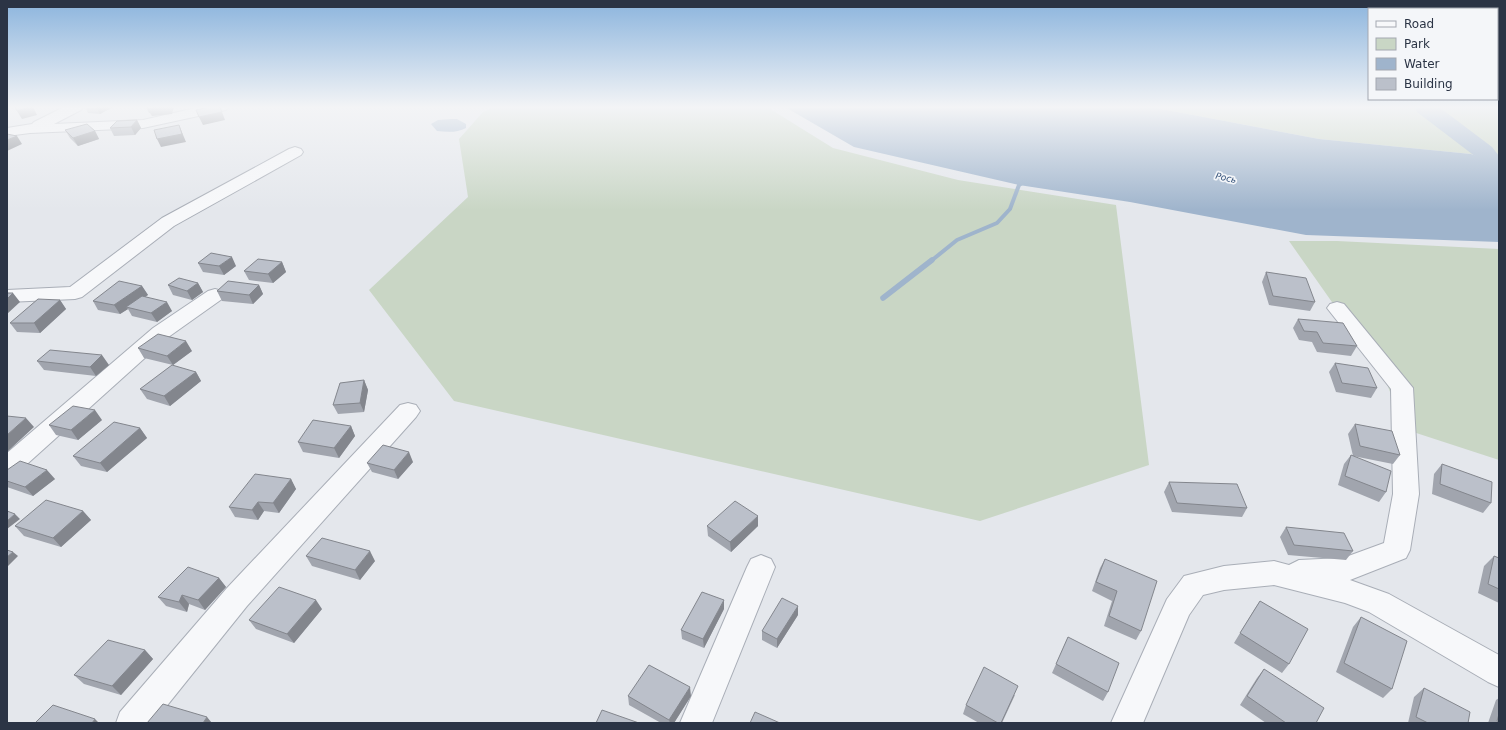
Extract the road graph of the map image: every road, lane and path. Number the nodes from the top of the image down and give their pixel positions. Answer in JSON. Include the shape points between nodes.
{"nodes":[{"id":1,"x":295,"y":152,"type":"dead end"},
{"id":2,"x":215,"y":295,"type":"dead end"},
{"id":3,"x":7,"y":296,"type":"edge"},
{"id":4,"x":1337,"y":308,"type":"dead end"},
{"id":5,"x":408,"y":411,"type":"dead end"},
{"id":6,"x":7,"y":467,"type":"edge"},
{"id":7,"x":760,"y":566,"type":"dead end"},
{"id":8,"x":1274,"y":573,"type":"junction"},
{"id":9,"x":1499,"y":672,"type":"edge"},
{"id":10,"x":132,"y":723,"type":"edge"},
{"id":11,"x":696,"y":723,"type":"edge"},
{"id":12,"x":1127,"y":723,"type":"edge"}],
"edges":[{"from":1,"to":3,"type":"street","via":[[168,222],[75,292]]},
{"from":2,"to":6,"type":"street","via":[[160,333]]},
{"from":4,"to":8,"type":"street","via":[[1402,388],[1406,494],[1396,550],[1344,570]]},
{"from":5,"to":10,"type":"street","via":[[237,597]]},
{"from":7,"to":11,"type":"street"},
{"from":8,"to":9,"type":"street","via":[[1346,591],[1379,603]]},
{"from":8,"to":12,"type":"street","via":[[1224,578],[1194,585],[1177,608]]}]}
